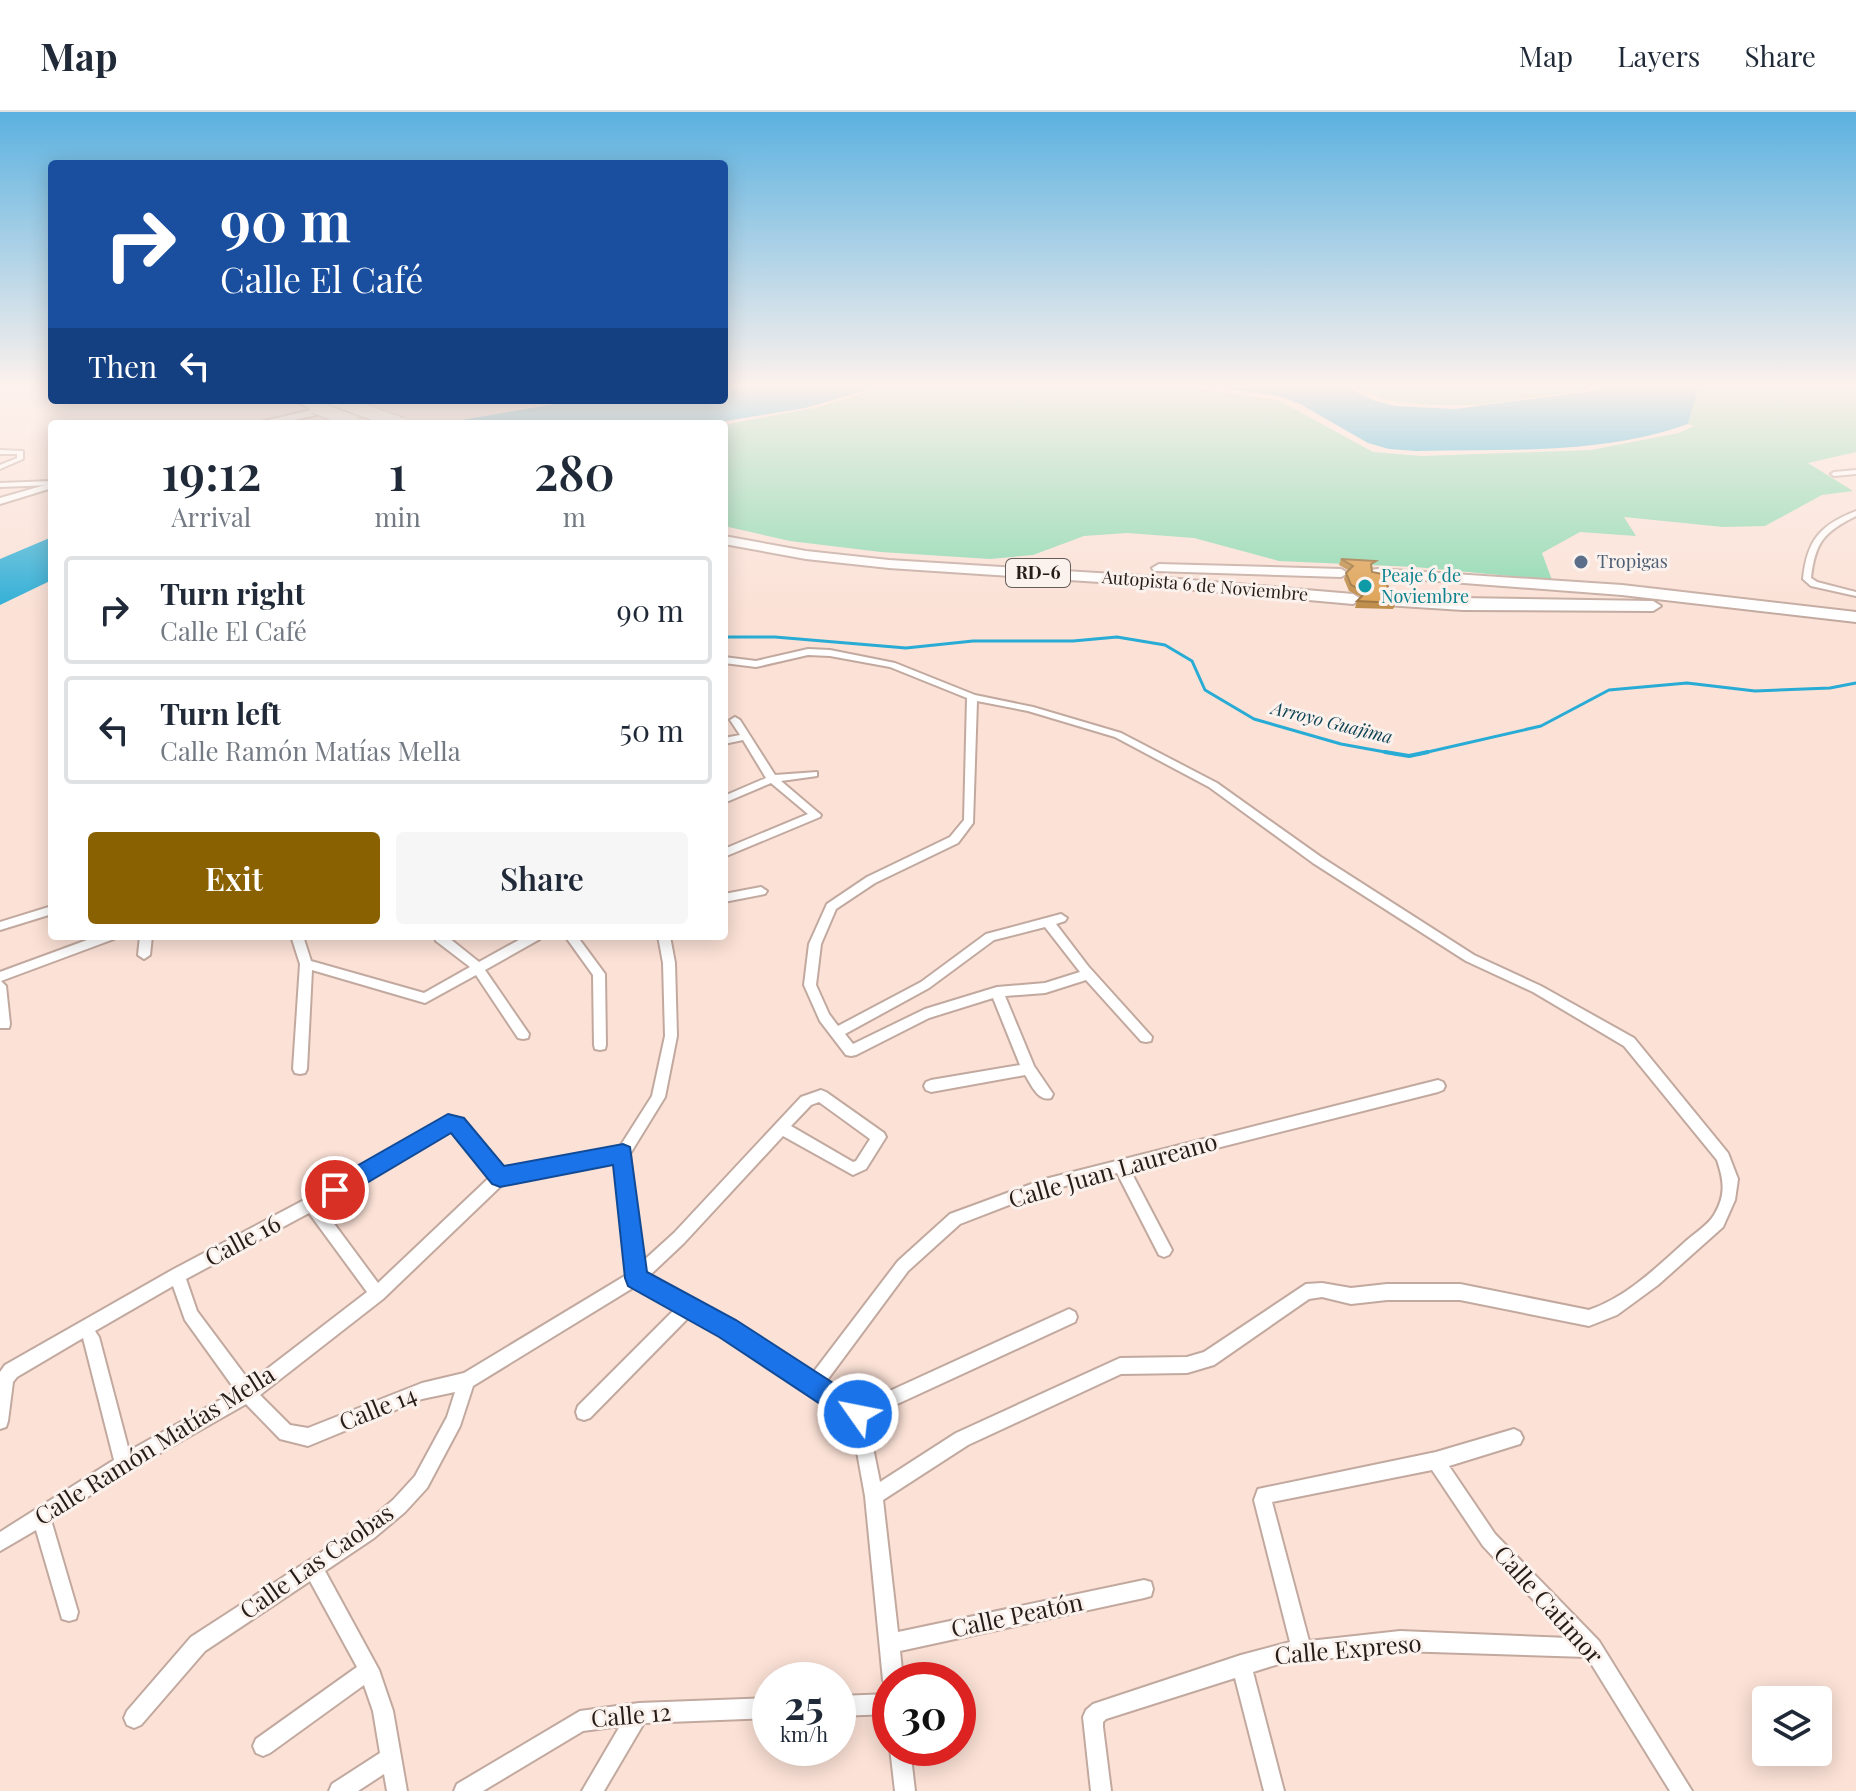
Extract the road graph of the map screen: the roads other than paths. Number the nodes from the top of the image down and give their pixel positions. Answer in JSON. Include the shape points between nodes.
{"nodes":[{"id":1,"x":1856,"y":472,"type":"edge"},
{"id":2,"x":1834,"y":474,"type":"dead end"},
{"id":3,"x":48,"y":484,"type":"edge"},
{"id":4,"x":0,"y":485,"type":"edge"},
{"id":5,"x":48,"y":485,"type":"edge"},
{"id":6,"x":0,"y":501,"type":"edge"},
{"id":7,"x":1856,"y":513,"type":"edge"},
{"id":8,"x":728,"y":531,"type":"edge"},
{"id":9,"x":728,"y":541,"type":"edge"},
{"id":10,"x":1341,"y":573,"type":"dead end"},
{"id":11,"x":1377,"y":573,"type":"edge"},
{"id":12,"x":1587,"y":587,"type":"junction"},
{"id":13,"x":1856,"y":594,"type":"edge"},
{"id":14,"x":1353,"y":599,"type":"dead end"},
{"id":15,"x":1390,"y":602,"type":"edge"},
{"id":16,"x":1596,"y":605,"type":"junction"},
{"id":17,"x":1856,"y":617,"type":"edge"},
{"id":18,"x":1856,"y":625,"type":"edge"},
{"id":19,"x":728,"y":660,"type":"edge"},
{"id":20,"x":972,"y":697,"type":"junction"},
{"id":21,"x":735,"y":720,"type":"dead end"},
{"id":22,"x":744,"y":737,"type":"junction"},
{"id":23,"x":728,"y":740,"type":"edge"},
{"id":24,"x":813,"y":774,"type":"dead end"},
{"id":25,"x":772,"y":779,"type":"junction"},
{"id":26,"x":728,"y":798,"type":"edge"},
{"id":27,"x":728,"y":851,"type":"edge"},
{"id":28,"x":761,"y":891,"type":"dead end"},
{"id":29,"x":728,"y":897,"type":"edge"},
{"id":30,"x":48,"y":911,"type":"edge"},
{"id":31,"x":0,"y":926,"type":"edge"},
{"id":32,"x":99,"y":940,"type":"edge"},
{"id":33,"x":146,"y":940,"type":"edge"},
{"id":34,"x":298,"y":940,"type":"edge"},
{"id":35,"x":443,"y":940,"type":"edge"},
{"id":36,"x":529,"y":940,"type":"edge"},
{"id":37,"x":574,"y":940,"type":"edge"},
{"id":38,"x":665,"y":940,"type":"edge"},
{"id":39,"x":144,"y":955,"type":"dead end"},
{"id":40,"x":306,"y":964,"type":"junction"},
{"id":41,"x":477,"y":970,"type":"junction"},
{"id":42,"x":1089,"y":974,"type":"junction"},
{"id":43,"x":0,"y":977,"type":"edge"},
{"id":44,"x":0,"y":986,"type":"edge"},
{"id":45,"x":997,"y":992,"type":"junction"},
{"id":46,"x":4,"y":1024,"type":"dead end"},
{"id":47,"x":836,"y":1033,"type":"junction"},
{"id":48,"x":523,"y":1034,"type":"dead end"},
{"id":49,"x":1146,"y":1037,"type":"dead end"},
{"id":50,"x":600,"y":1045,"type":"dead end"},
{"id":51,"x":300,"y":1069,"type":"dead end"},
{"id":52,"x":1028,"y":1069,"type":"junction"},
{"id":53,"x":931,"y":1086,"type":"dead end"},
{"id":54,"x":1438,"y":1086,"type":"dead end"},
{"id":55,"x":1046,"y":1094,"type":"dead end"},
{"id":56,"x":782,"y":1128,"type":"junction"},
{"id":57,"x":623,"y":1153,"type":"junction"},
{"id":58,"x":1121,"y":1166,"type":"junction"},
{"id":59,"x":500,"y":1177,"type":"junction"},
{"id":60,"x":311,"y":1204,"type":"junction"},
{"id":61,"x":1164,"y":1250,"type":"dead end"},
{"id":62,"x":177,"y":1275,"type":"junction"},
{"id":63,"x":636,"y":1278,"type":"junction"},
{"id":64,"x":377,"y":1294,"type":"junction"},
{"id":65,"x":688,"y":1307,"type":"junction"},
{"id":66,"x":1069,"y":1317,"type":"dead end"},
{"id":67,"x":91,"y":1337,"type":"dead end"},
{"id":68,"x":467,"y":1381,"type":"junction"},
{"id":69,"x":814,"y":1385,"type":"junction"},
{"id":70,"x":248,"y":1394,"type":"junction"},
{"id":71,"x":584,"y":1412,"type":"dead end"},
{"id":72,"x":858,"y":1414,"type":"junction"},
{"id":73,"x":0,"y":1421,"type":"edge"},
{"id":74,"x":1514,"y":1438,"type":"dead end"},
{"id":75,"x":1436,"y":1461,"type":"junction"},
{"id":76,"x":124,"y":1464,"type":"junction"},
{"id":77,"x":874,"y":1496,"type":"junction"},
{"id":78,"x":41,"y":1517,"type":"junction"},
{"id":79,"x":1,"y":1542,"type":"edge"},
{"id":80,"x":313,"y":1568,"type":"junction"},
{"id":81,"x":1144,"y":1589,"type":"dead end"},
{"id":82,"x":69,"y":1612,"type":"dead end"},
{"id":83,"x":890,"y":1643,"type":"junction"},
{"id":84,"x":1592,"y":1648,"type":"junction"},
{"id":85,"x":1302,"y":1651,"type":"junction"},
{"id":86,"x":892,"y":1662,"type":"edge"},
{"id":87,"x":1241,"y":1665,"type":"junction"},
{"id":88,"x":369,"y":1670,"type":"junction"},
{"id":89,"x":752,"y":1709,"type":"edge"},
{"id":90,"x":639,"y":1713,"type":"junction"},
{"id":91,"x":134,"y":1718,"type":"dead end"},
{"id":92,"x":263,"y":1746,"type":"dead end"},
{"id":93,"x":391,"y":1758,"type":"junction"},
{"id":94,"x":902,"y":1766,"type":"edge"},
{"id":95,"x":339,"y":1791,"type":"edge"},
{"id":96,"x":397,"y":1791,"type":"edge"},
{"id":97,"x":464,"y":1791,"type":"edge"},
{"id":98,"x":592,"y":1791,"type":"edge"},
{"id":99,"x":905,"y":1791,"type":"edge"},
{"id":100,"x":1101,"y":1791,"type":"edge"},
{"id":101,"x":1274,"y":1791,"type":"edge"},
{"id":102,"x":1682,"y":1791,"type":"edge"}],
"edges":[{"from":1,"to":2,"type":"street"},
{"from":3,"to":4,"type":"street"},
{"from":5,"to":6,"type":"street"},
{"from":7,"to":13,"type":"street","via":[[1833,524],[1810,548],[1807,579]]},
{"from":8,"to":10,"type":"highway","name":"Autopista 6 de Noviembre","number":"RD-6","via":[[835,550],[949,560]]},
{"from":9,"to":14,"type":"highway","name":"Autopista 6 de Noviembre","number":"RD-6","via":[[887,564]]},
{"from":11,"to":12,"type":"highway"},
{"from":12,"to":16,"type":"highway"},
{"from":12,"to":17,"type":"highway"},
{"from":15,"to":16,"type":"highway"},
{"from":16,"to":18,"type":"highway","via":[[1724,609]]},
{"from":19,"to":20,"type":"street","via":[[756,664],[808,652],[830,653],[892,665]]},
{"from":20,"to":47,"type":"street","via":[[969,821],[954,840],[871,880],[831,907],[815,944],[810,985]]},
{"from":20,"to":77,"type":"street","via":[[1118,735],[1213,785],[1317,860],[1470,958],[1629,1042],[1723,1157],[1731,1179],[1718,1222],[1611,1310],[1589,1318],[1460,1292],[1306,1292],[1208,1359],[1187,1365],[1120,1366],[962,1439]]},
{"from":21,"to":22,"type":"street"},
{"from":22,"to":23,"type":"street"},
{"from":22,"to":25,"type":"street"},
{"from":24,"to":25,"type":"street"},
{"from":25,"to":26,"type":"street"},
{"from":25,"to":27,"type":"street","via":[[816,815]]},
{"from":28,"to":29,"type":"street"},
{"from":30,"to":31,"type":"street"},
{"from":32,"to":43,"type":"street"},
{"from":33,"to":39,"type":"street"},
{"from":34,"to":40,"type":"street"},
{"from":35,"to":41,"type":"street"},
{"from":36,"to":41,"type":"street"},
{"from":37,"to":50,"type":"street","via":[[599,974]]},
{"from":38,"to":57,"type":"street","via":[[671,1036],[658,1097]]},
{"from":40,"to":41,"type":"street","via":[[425,998]]},
{"from":40,"to":51,"type":"street"},
{"from":41,"to":48,"type":"street"},
{"from":42,"to":45,"type":"street","via":[[1045,988]]},
{"from":42,"to":47,"type":"street","via":[[1054,920],[990,937],[925,985]]},
{"from":42,"to":49,"type":"street"},
{"from":44,"to":46,"type":"street"},
{"from":45,"to":47,"type":"street","via":[[925,1014],[857,1050],[851,1051]]},
{"from":45,"to":52,"type":"street"},
{"from":52,"to":53,"type":"street"},
{"from":52,"to":55,"type":"street"},
{"from":54,"to":58,"type":"street","name":"Calle Juan Laureano"},
{"from":56,"to":56,"type":"street","name":"Calle 14","via":[[853,1169],[879,1137],[821,1096],[806,1101]]},
{"from":56,"to":63,"type":"street","name":"Calle 14"},
{"from":57,"to":59,"type":"street"},
{"from":57,"to":63,"type":"street"},
{"from":58,"to":61,"type":"street"},
{"from":58,"to":69,"type":"street","name":"Calle Juan Laureano","via":[[1045,1185],[955,1219],[903,1266]]},
{"from":59,"to":60,"type":"street","name":"Calle 16","via":[[456,1124],[448,1123]]},
{"from":59,"to":64,"type":"street","name":"Calle Ramón Matías Mella"},
{"from":60,"to":62,"type":"street","name":"Calle 16"},
{"from":60,"to":64,"type":"street"},
{"from":62,"to":70,"type":"street","name":"Calle 14","via":[[191,1315]]},
{"from":62,"to":73,"type":"street","name":"Calle 16","via":[[11,1371],[5,1379]]},
{"from":63,"to":65,"type":"street"},
{"from":63,"to":68,"type":"street","name":"Calle 14"},
{"from":64,"to":70,"type":"street","name":"Calle Ramón Matías Mella"},
{"from":65,"to":69,"type":"street"},
{"from":65,"to":71,"type":"street"},
{"from":66,"to":72,"type":"street"},
{"from":67,"to":76,"type":"street"},
{"from":68,"to":70,"type":"street","name":"Calle 14","via":[[422,1391],[308,1437],[286,1433]]},
{"from":68,"to":80,"type":"street","name":"Calle Las Caobas","via":[[454,1420],[421,1482],[368,1532]]},
{"from":69,"to":72,"type":"street"},
{"from":70,"to":76,"type":"street","name":"Calle Ramón Matías Mella"},
{"from":72,"to":77,"type":"street"},
{"from":74,"to":75,"type":"street"},
{"from":75,"to":84,"type":"street","name":"Calle Catimor","via":[[1489,1540]]},
{"from":75,"to":85,"type":"street","via":[[1264,1495]]},
{"from":76,"to":78,"type":"street","name":"Calle Ramón Matías Mella"},
{"from":77,"to":83,"type":"street"},
{"from":78,"to":79,"type":"street","name":"Calle Ramón Matías Mella"},
{"from":78,"to":82,"type":"street"},
{"from":80,"to":88,"type":"street"},
{"from":80,"to":91,"type":"street","name":"Calle Las Caobas","via":[[198,1644]]},
{"from":81,"to":83,"type":"street","name":"Calle Peatón"},
{"from":83,"to":86,"type":"street"},
{"from":84,"to":85,"type":"street","name":"Calle Expreso","via":[[1400,1641]]},
{"from":84,"to":102,"type":"street","name":"Calle Catimor"},
{"from":85,"to":87,"type":"street","name":"Calle Expreso"},
{"from":87,"to":100,"type":"street","name":"Calle Expreso","via":[[1093,1717]]},
{"from":87,"to":101,"type":"street"},
{"from":88,"to":92,"type":"street"},
{"from":88,"to":93,"type":"street"},
{"from":89,"to":90,"type":"street","name":"Calle 12"},
{"from":90,"to":97,"type":"street","name":"Calle 12","via":[[580,1721]]},
{"from":90,"to":98,"type":"street"},
{"from":93,"to":95,"type":"street"},
{"from":93,"to":96,"type":"street"},
{"from":94,"to":99,"type":"street"}]}
